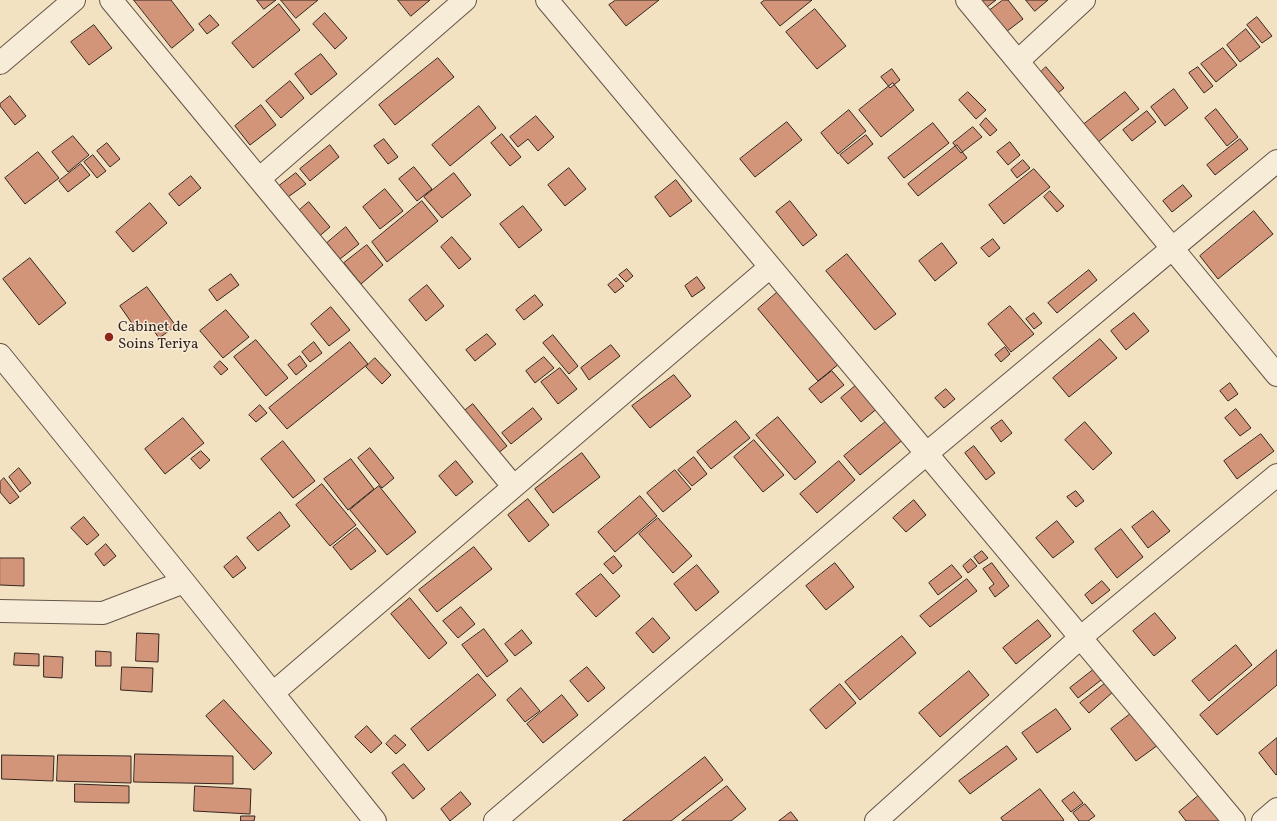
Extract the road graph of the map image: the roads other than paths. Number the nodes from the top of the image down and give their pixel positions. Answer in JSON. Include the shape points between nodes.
{"nodes":[{"id":1,"x":74,"y":0,"type":"edge"},
{"id":2,"x":111,"y":0,"type":"edge"},
{"id":3,"x":465,"y":0,"type":"edge"},
{"id":4,"x":547,"y":0,"type":"edge"},
{"id":5,"x":967,"y":0,"type":"edge"},
{"id":6,"x":1084,"y":0,"type":"edge"},
{"id":7,"x":1018,"y":61,"type":"junction"},
{"id":8,"x":0,"y":63,"type":"edge"},
{"id":9,"x":1277,"y":161,"type":"edge"},
{"id":10,"x":259,"y":179,"type":"junction"},
{"id":11,"x":1172,"y":248,"type":"junction"},
{"id":12,"x":770,"y":267,"type":"junction"},
{"id":13,"x":0,"y":355,"type":"edge"},
{"id":14,"x":1277,"y":375,"type":"edge"},
{"id":15,"x":926,"y":454,"type":"junction"},
{"id":16,"x":1277,"y":475,"type":"edge"},
{"id":17,"x":514,"y":486,"type":"junction"},
{"id":18,"x":184,"y":582,"type":"junction"},
{"id":19,"x":0,"y":611,"type":"edge"},
{"id":20,"x":1080,"y":638,"type":"junction"},
{"id":21,"x":273,"y":693,"type":"junction"},
{"id":22,"x":1277,"y":810,"type":"edge"},
{"id":23,"x":376,"y":821,"type":"edge"},
{"id":24,"x":495,"y":821,"type":"edge"},
{"id":25,"x":876,"y":821,"type":"edge"},
{"id":26,"x":1234,"y":821,"type":"edge"},
{"id":27,"x":1263,"y":821,"type":"edge"}],
"edges":[{"from":1,"to":8,"type":"street"},
{"from":2,"to":10,"type":"street"},
{"from":3,"to":10,"type":"street"},
{"from":4,"to":12,"type":"street"},
{"from":5,"to":7,"type":"street"},
{"from":6,"to":7,"type":"street"},
{"from":7,"to":11,"type":"street"},
{"from":9,"to":11,"type":"street"},
{"from":10,"to":17,"type":"street"},
{"from":11,"to":14,"type":"street"},
{"from":11,"to":15,"type":"street"},
{"from":12,"to":15,"type":"street"},
{"from":12,"to":17,"type":"street"},
{"from":13,"to":18,"type":"street"},
{"from":15,"to":20,"type":"street"},
{"from":15,"to":24,"type":"street"},
{"from":16,"to":20,"type":"street"},
{"from":17,"to":21,"type":"street"},
{"from":18,"to":19,"type":"street","via":[[103,613]]},
{"from":18,"to":21,"type":"street"},
{"from":20,"to":25,"type":"street"},
{"from":20,"to":26,"type":"street"},
{"from":21,"to":23,"type":"street"},
{"from":22,"to":27,"type":"street"}]}
